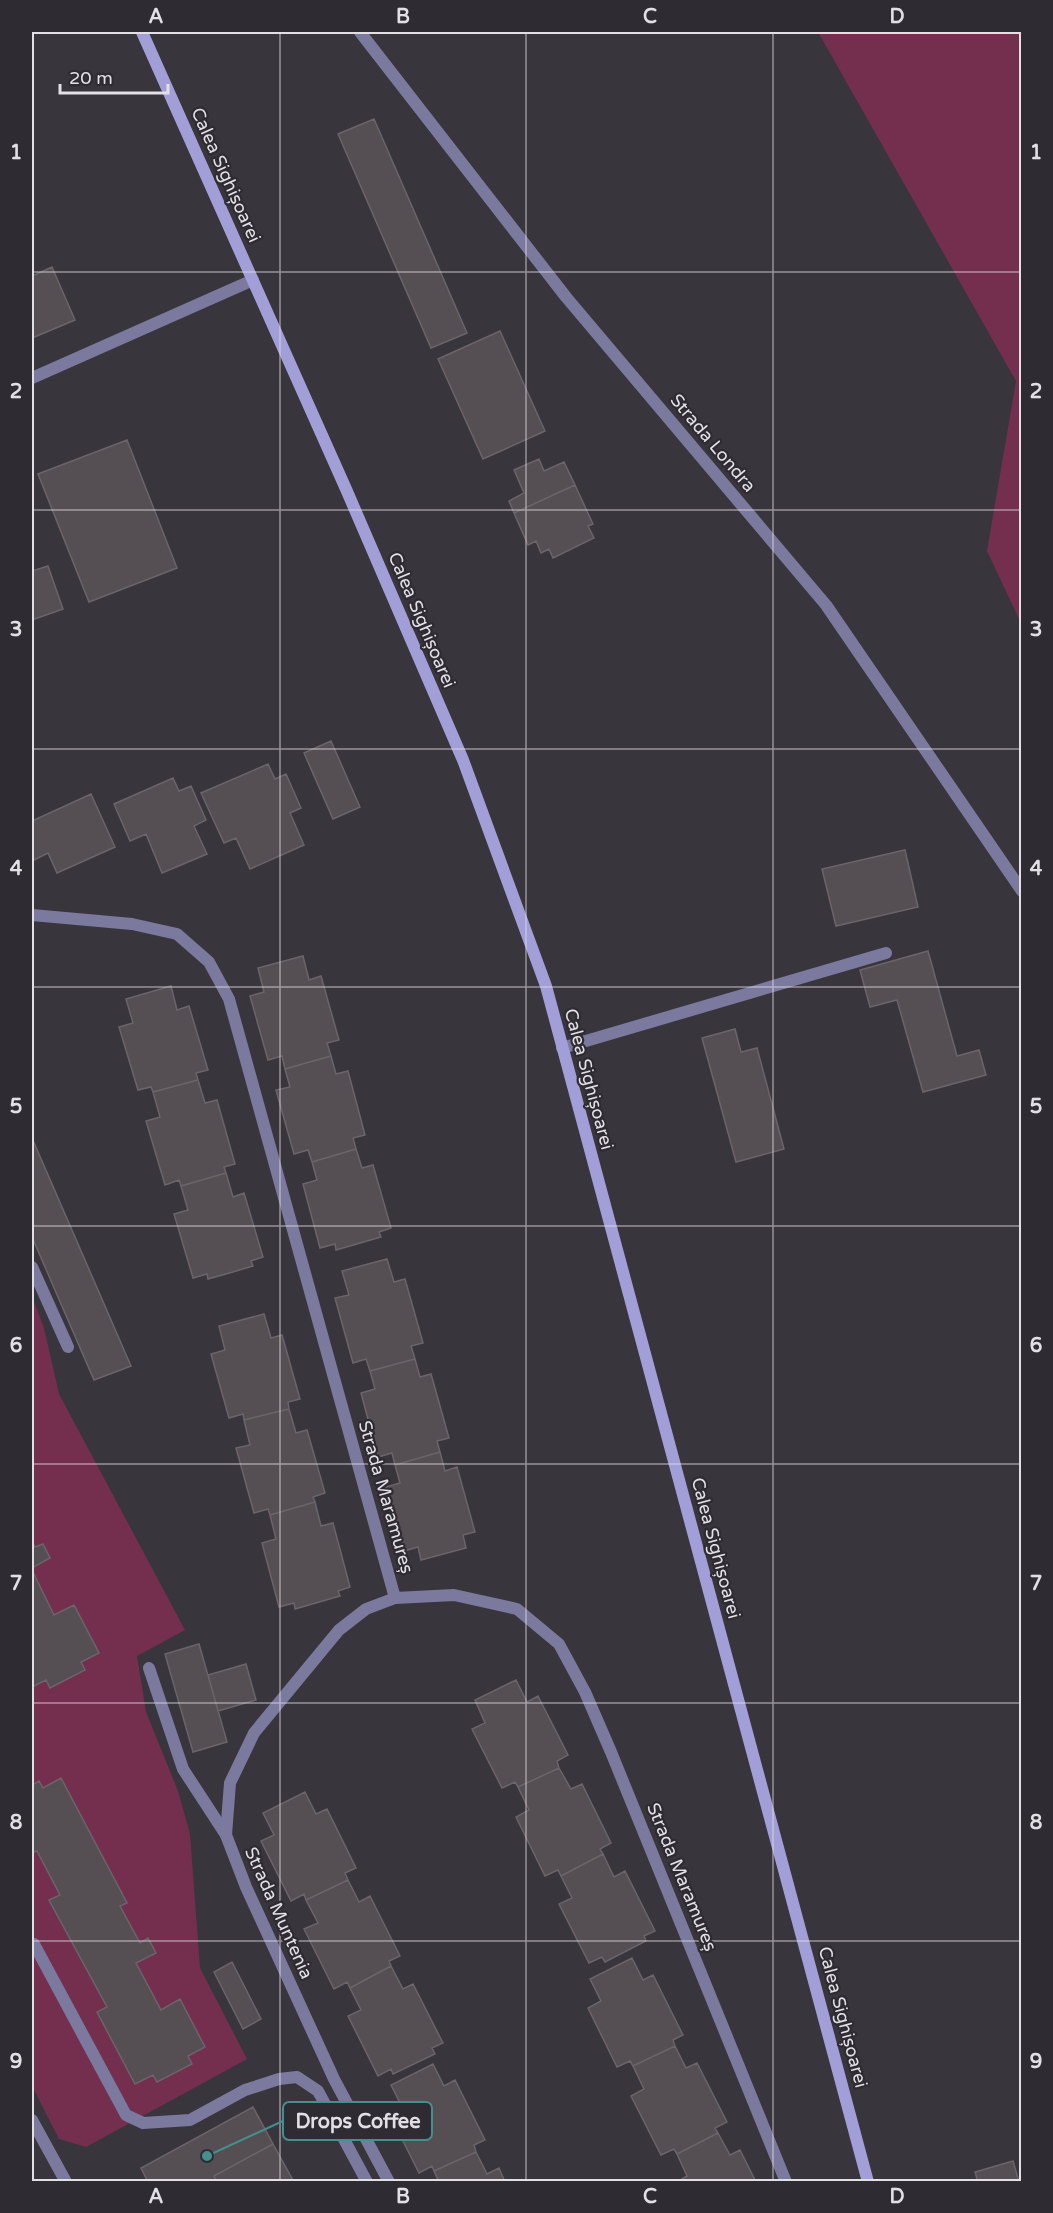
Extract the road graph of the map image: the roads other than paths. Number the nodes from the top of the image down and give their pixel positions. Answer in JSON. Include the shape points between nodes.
{"nodes":[{"id":1,"x":142,"y":32,"type":"edge"},
{"id":2,"x":360,"y":32,"type":"edge"},
{"id":3,"x":253,"y":280,"type":"junction"},
{"id":4,"x":32,"y":378,"type":"edge"},
{"id":5,"x":1022,"y":891,"type":"edge"},
{"id":6,"x":32,"y":915,"type":"edge"},
{"id":7,"x":886,"y":953,"type":"dead end"},
{"id":8,"x":562,"y":1047,"type":"junction"},
{"id":9,"x":32,"y":1267,"type":"edge"},
{"id":10,"x":68,"y":1347,"type":"dead end"},
{"id":11,"x":395,"y":1598,"type":"junction"},
{"id":12,"x":149,"y":1668,"type":"dead end"},
{"id":13,"x":226,"y":1835,"type":"junction"},
{"id":14,"x":32,"y":1942,"type":"edge"},
{"id":15,"x":32,"y":2120,"type":"edge"},
{"id":16,"x":66,"y":2181,"type":"edge"},
{"id":17,"x":367,"y":2181,"type":"edge"},
{"id":18,"x":389,"y":2181,"type":"edge"},
{"id":19,"x":786,"y":2181,"type":"edge"},
{"id":20,"x":868,"y":2181,"type":"edge"}],
"edges":[{"from":1,"to":3,"type":"main road","name":"Calea Sighișoarei"},
{"from":2,"to":5,"type":"street","name":"Strada Londra","via":[[566,297],[826,605]]},
{"from":3,"to":4,"type":"street"},
{"from":3,"to":8,"type":"main road","name":"Calea Sighișoarei","via":[[463,760],[546,986]]},
{"from":6,"to":11,"type":"street","name":"Strada Maramureș","via":[[132,924],[177,934],[209,962],[229,999]]},
{"from":7,"to":8,"type":"street"},
{"from":8,"to":20,"type":"main road","name":"Calea Sighișoarei"},
{"from":9,"to":10,"type":"street"},
{"from":11,"to":13,"type":"street","name":"Strada Muntenia","via":[[366,1609],[339,1630],[254,1733],[230,1783]]},
{"from":11,"to":19,"type":"street","name":"Strada Maramureș","via":[[454,1595],[517,1609],[559,1644],[611,1752]]},
{"from":12,"to":13,"type":"street","via":[[183,1768]]},
{"from":13,"to":18,"type":"street","name":"Strada Muntenia","via":[[334,2079]]},
{"from":14,"to":17,"type":"street","via":[[126,2115],[143,2123],[190,2120],[245,2090],[297,2077],[318,2091]]},
{"from":15,"to":16,"type":"street"}]}
